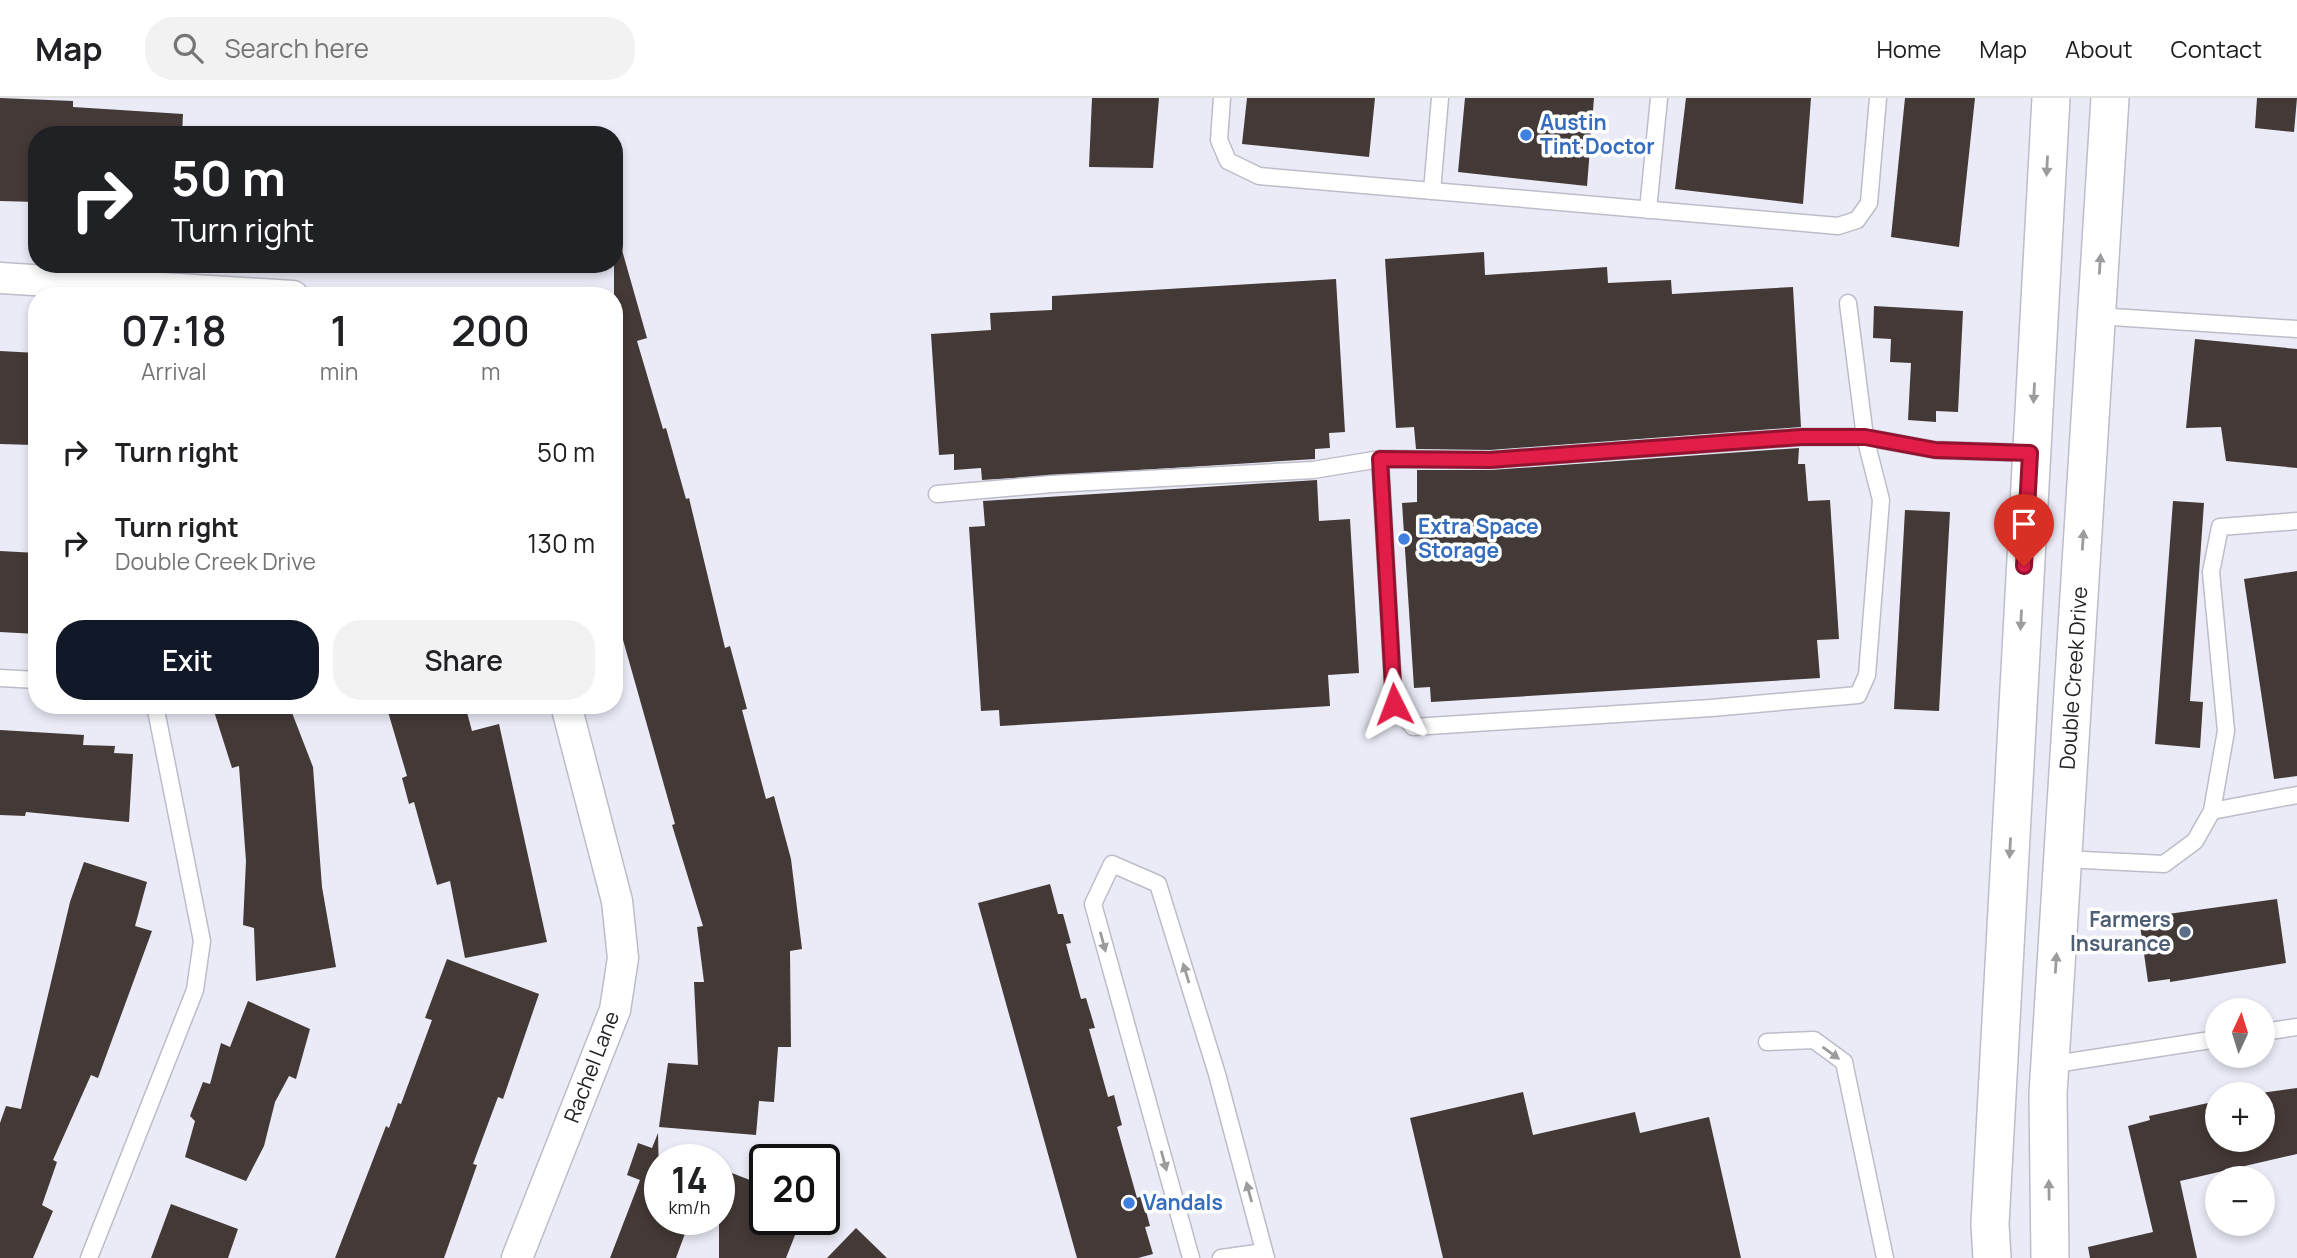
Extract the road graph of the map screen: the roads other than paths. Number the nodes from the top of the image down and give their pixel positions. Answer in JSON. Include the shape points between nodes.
{"nodes":[{"id":1,"x":1222,"y":98,"type":"edge"},
{"id":2,"x":1440,"y":98,"type":"edge"},
{"id":3,"x":1659,"y":98,"type":"edge"},
{"id":4,"x":1878,"y":98,"type":"edge"},
{"id":5,"x":2051,"y":98,"type":"edge"},
{"id":6,"x":2110,"y":98,"type":"edge"},
{"id":7,"x":1432,"y":191,"type":"junction"},
{"id":8,"x":1648,"y":210,"type":"junction"},
{"id":9,"x":0,"y":278,"type":"edge"},
{"id":10,"x":146,"y":287,"type":"edge"},
{"id":11,"x":1848,"y":303,"type":"dead end"},
{"id":12,"x":2097,"y":316,"type":"junction"},
{"id":13,"x":2297,"y":329,"type":"edge"},
{"id":14,"x":1865,"y":437,"type":"junction"},
{"id":15,"x":2030,"y":453,"type":"junction"},
{"id":16,"x":1380,"y":459,"type":"junction"},
{"id":17,"x":937,"y":494,"type":"dead end"},
{"id":18,"x":2297,"y":521,"type":"edge"},
{"id":19,"x":0,"y":678,"type":"edge"},
{"id":20,"x":28,"y":680,"type":"edge"},
{"id":21,"x":157,"y":714,"type":"edge"},
{"id":22,"x":568,"y":714,"type":"edge"},
{"id":23,"x":2297,"y":795,"type":"edge"},
{"id":24,"x":2212,"y":811,"type":"junction"},
{"id":25,"x":2063,"y":859,"type":"junction"},
{"id":26,"x":2297,"y":1027,"type":"edge"},
{"id":27,"x":2275,"y":1030,"type":"edge"},
{"id":28,"x":2205,"y":1041,"type":"edge"},
{"id":29,"x":1767,"y":1042,"type":"dead end"},
{"id":30,"x":2049,"y":1065,"type":"junction"},
{"id":31,"x":1265,"y":1255,"type":"edge"},
{"id":32,"x":89,"y":1258,"type":"edge"},
{"id":33,"x":517,"y":1258,"type":"edge"},
{"id":34,"x":1191,"y":1258,"type":"edge"},
{"id":35,"x":1221,"y":1258,"type":"edge"},
{"id":36,"x":1885,"y":1258,"type":"edge"},
{"id":37,"x":1992,"y":1258,"type":"edge"},
{"id":38,"x":2050,"y":1258,"type":"edge"}],
"edges":[{"from":1,"to":7,"type":"lane","via":[[1219,140],[1228,161],[1259,176]]},
{"from":2,"to":7,"type":"lane"},
{"from":3,"to":8,"type":"lane"},
{"from":4,"to":8,"type":"lane","via":[[1868,203],[1857,220],[1838,226]]},
{"from":5,"to":15,"type":"street","one_way":true},
{"from":12,"to":6,"type":"street","name":"Double Creek Drive","one_way":true},
{"from":7,"to":8,"type":"lane"},
{"from":9,"to":10,"type":"street"},
{"from":11,"to":14,"type":"lane"},
{"from":12,"to":13,"type":"lane"},
{"from":25,"to":12,"type":"street","name":"Double Creek Drive","one_way":true},
{"from":14,"to":15,"type":"lane","via":[[1935,450]]},
{"from":14,"to":16,"type":"lane","via":[[1801,437],[1490,460]]},
{"from":14,"to":16,"type":"lane","via":[[1881,500],[1867,675],[1858,695],[1413,726],[1394,704]]},
{"from":15,"to":37,"type":"street","one_way":true,"via":[[1990,1224]]},
{"from":16,"to":17,"type":"lane","via":[[1313,470]]},
{"from":18,"to":24,"type":"lane","via":[[2220,527],[2211,572],[2226,731]]},
{"from":19,"to":20,"type":"lane"},
{"from":21,"to":32,"type":"lane","via":[[202,941],[195,990]]},
{"from":22,"to":33,"type":"street","name":"Rachel Lane","via":[[617,901],[623,958],[615,1010]]},
{"from":23,"to":24,"type":"lane"},
{"from":24,"to":25,"type":"lane","via":[[2195,841],[2164,864]]},
{"from":30,"to":25,"type":"street","name":"Double Creek Drive","one_way":true},
{"from":26,"to":27,"type":"lane"},
{"from":28,"to":30,"type":"lane"},
{"from":29,"to":36,"type":"lane","one_way":true,"via":[[1814,1040],[1844,1062]]},
{"from":38,"to":30,"type":"street","name":"Double Creek Drive","one_way":true},
{"from":31,"to":34,"type":"lane","one_way":true,"via":[[1217,1074],[1158,884],[1112,864],[1093,904]]},
{"from":31,"to":35,"type":"lane"}]}
